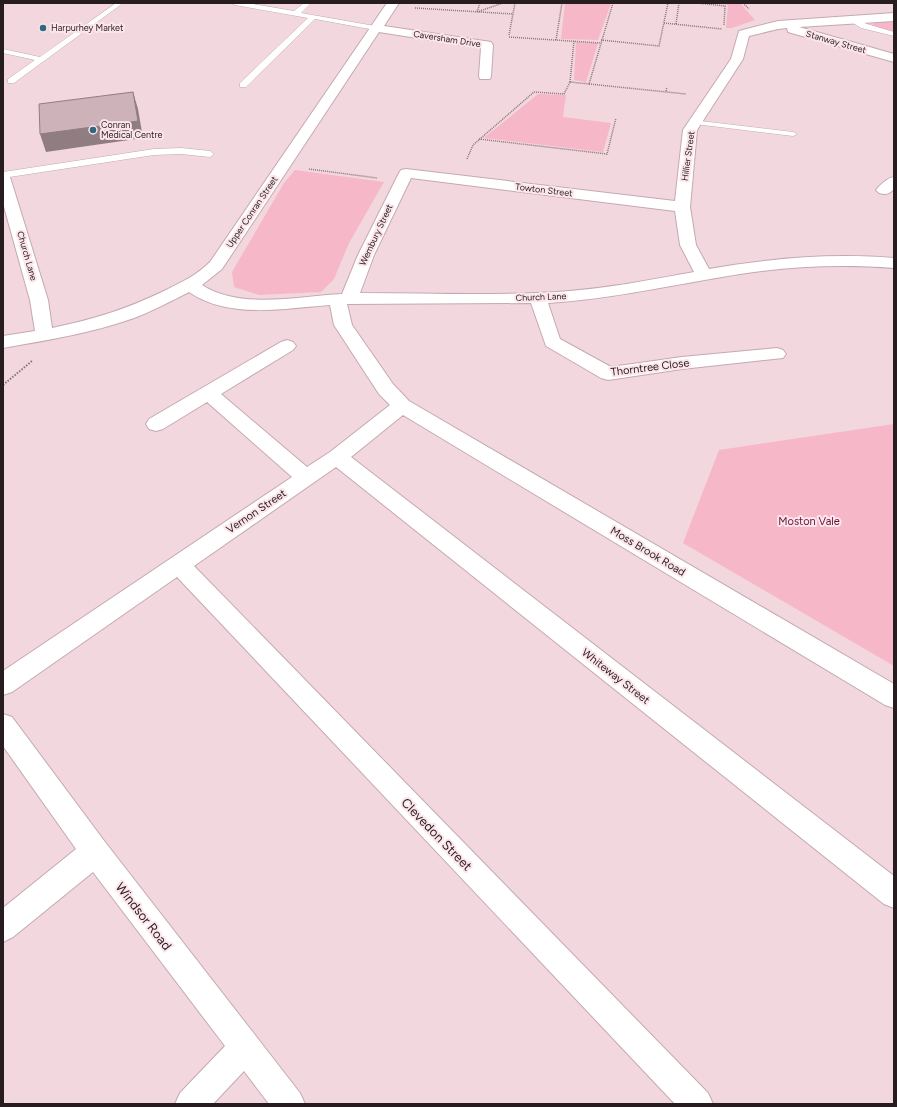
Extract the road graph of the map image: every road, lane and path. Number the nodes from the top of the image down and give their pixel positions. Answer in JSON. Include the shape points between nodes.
{"nodes":[{"id":1,"x":120,"y":3,"type":"edge"},
{"id":2,"x":235,"y":3,"type":"edge"},
{"id":3,"x":308,"y":3,"type":"edge"},
{"id":4,"x":480,"y":3,"type":"edge"},
{"id":5,"x":503,"y":3,"type":"edge"},
{"id":6,"x":515,"y":3,"type":"edge"},
{"id":7,"x":562,"y":3,"type":"edge"},
{"id":8,"x":613,"y":3,"type":"edge"},
{"id":9,"x":668,"y":3,"type":"edge"},
{"id":10,"x":679,"y":3,"type":"edge"},
{"id":11,"x":697,"y":3,"type":"edge"},
{"id":12,"x":392,"y":4,"type":"edge"},
{"id":13,"x":477,"y":12,"type":"junction"},
{"id":14,"x":295,"y":14,"type":"junction"},
{"id":15,"x":513,"y":14,"type":"junction"},
{"id":16,"x":313,"y":17,"type":"junction"},
{"id":17,"x":894,"y":17,"type":"edge"},
{"id":18,"x":852,"y":20,"type":"junction"},
{"id":19,"x":664,"y":23,"type":"junction"},
{"id":20,"x":676,"y":24,"type":"junction"},
{"id":21,"x":778,"y":25,"type":"junction"},
{"id":22,"x":375,"y":28,"type":"junction"},
{"id":23,"x":724,"y":29,"type":"junction"},
{"id":24,"x":743,"y":34,"type":"junction"},
{"id":25,"x":894,"y":34,"type":"edge"},
{"id":26,"x":556,"y":40,"type":"junction"},
{"id":27,"x":574,"y":41,"type":"junction"},
{"id":28,"x":600,"y":42,"type":"junction"},
{"id":29,"x":3,"y":51,"type":"edge"},
{"id":30,"x":894,"y":58,"type":"edge"},
{"id":31,"x":41,"y":59,"type":"junction"},
{"id":32,"x":485,"y":76,"type":"dead end"},
{"id":33,"x":11,"y":80,"type":"dead end"},
{"id":34,"x":570,"y":82,"type":"junction"},
{"id":35,"x":589,"y":84,"type":"junction"},
{"id":36,"x":243,"y":86,"type":"dead end"},
{"id":37,"x":667,"y":87,"type":"dead end"},
{"id":38,"x":666,"y":91,"type":"junction"},
{"id":39,"x":712,"y":96,"type":"junction"},
{"id":40,"x":616,"y":118,"type":"dead end"},
{"id":41,"x":695,"y":122,"type":"junction"},
{"id":42,"x":793,"y":134,"type":"dead end"},
{"id":43,"x":479,"y":139,"type":"junction"},
{"id":44,"x":210,"y":154,"type":"dead end"},
{"id":45,"x":283,"y":165,"type":"junction"},
{"id":46,"x":3,"y":176,"type":"edge"},
{"id":47,"x":404,"y":177,"type":"junction"},
{"id":48,"x":458,"y":180,"type":"junction"},
{"id":49,"x":682,"y":207,"type":"junction"},
{"id":50,"x":894,"y":263,"type":"edge"},
{"id":51,"x":704,"y":275,"type":"junction"},
{"id":52,"x":190,"y":285,"type":"junction"},
{"id":53,"x":538,"y":298,"type":"junction"},
{"id":54,"x":343,"y":299,"type":"junction"},
{"id":55,"x":44,"y":336,"type":"junction"},
{"id":56,"x":3,"y":342,"type":"edge"},
{"id":57,"x":287,"y":346,"type":"dead end"},
{"id":58,"x":778,"y":354,"type":"dead end"},
{"id":59,"x":208,"y":393,"type":"junction"},
{"id":60,"x":402,"y":406,"type":"junction"},
{"id":61,"x":156,"y":424,"type":"dead end"},
{"id":62,"x":337,"y":457,"type":"junction"},
{"id":63,"x":306,"y":478,"type":"junction"},
{"id":64,"x":178,"y":564,"type":"junction"},
{"id":65,"x":3,"y":684,"type":"edge"},
{"id":66,"x":894,"y":697,"type":"edge"},
{"id":67,"x":3,"y":725,"type":"edge"},
{"id":68,"x":94,"y":852,"type":"junction"},
{"id":69,"x":894,"y":894,"type":"edge"},
{"id":70,"x":3,"y":927,"type":"edge"},
{"id":71,"x":245,"y":1047,"type":"junction"},
{"id":72,"x":191,"y":1104,"type":"edge"},
{"id":73,"x":289,"y":1104,"type":"edge"},
{"id":74,"x":697,"y":1104,"type":"edge"}],
"edges":[{"from":1,"to":31,"type":"lane"},
{"from":2,"to":14,"type":"lane"},
{"from":3,"to":14,"type":"lane"},
{"from":4,"to":13,"type":"path"},
{"from":5,"to":13,"type":"path"},
{"from":6,"to":15,"type":"path"},
{"from":7,"to":26,"type":"path"},
{"from":8,"to":28,"type":"path"},
{"from":9,"to":19,"type":"path"},
{"from":10,"to":20,"type":"path"},
{"from":11,"to":23,"type":"path","via":[[725,6]]},
{"from":12,"to":13,"type":"path"},
{"from":12,"to":22,"type":"street","name":"Upper Conran Street"},
{"from":13,"to":15,"type":"path"},
{"from":14,"to":16,"type":"lane"},
{"from":15,"to":26,"type":"path","via":[[508,37]]},
{"from":16,"to":22,"type":"lane"},
{"from":16,"to":36,"type":"lane"},
{"from":17,"to":18,"type":"street"},
{"from":18,"to":21,"type":"street"},
{"from":18,"to":25,"type":"lane"},
{"from":19,"to":20,"type":"path"},
{"from":19,"to":28,"type":"path","via":[[659,46]]},
{"from":20,"to":23,"type":"path"},
{"from":21,"to":24,"type":"street"},
{"from":21,"to":30,"type":"street","name":"Stanway Street"},
{"from":22,"to":32,"type":"street","name":"Caversham Drive","via":[[487,45]]},
{"from":22,"to":45,"type":"street","name":"Upper Conran Street"},
{"from":23,"to":24,"type":"path"},
{"from":24,"to":39,"type":"street","name":"Hillier Street","via":[[737,59]]},
{"from":26,"to":27,"type":"path"},
{"from":27,"to":28,"type":"path"},
{"from":27,"to":34,"type":"path"},
{"from":28,"to":35,"type":"path"},
{"from":29,"to":31,"type":"lane"},
{"from":31,"to":33,"type":"lane"},
{"from":34,"to":35,"type":"path"},
{"from":34,"to":43,"type":"path","via":[[564,94],[534,92]]},
{"from":35,"to":38,"type":"path"},
{"from":37,"to":38,"type":"path"},
{"from":38,"to":39,"type":"path"},
{"from":39,"to":41,"type":"street","name":"Hillier Street"},
{"from":40,"to":43,"type":"path","via":[[606,154]]},
{"from":41,"to":42,"type":"lane"},
{"from":41,"to":49,"type":"street","name":"Hillier Street","via":[[690,130]]},
{"from":43,"to":48,"type":"path","via":[[473,144]]},
{"from":44,"to":46,"type":"lane","via":[[154,152]]},
{"from":45,"to":47,"type":"path"},
{"from":45,"to":52,"type":"street","name":"Upper Conran Street","via":[[216,265],[206,276]]},
{"from":46,"to":55,"type":"street","name":"Church Lane","via":[[39,300]]},
{"from":47,"to":48,"type":"street","name":"Towton Street"},
{"from":47,"to":54,"type":"street","name":"Wembury Street"},
{"from":48,"to":49,"type":"street","name":"Towton Street"},
{"from":49,"to":51,"type":"street","name":"Hillier Street","via":[[688,245]]},
{"from":50,"to":51,"type":"street","name":"Church Lane","via":[[819,261]]},
{"from":51,"to":53,"type":"street","name":"Church Lane","via":[[625,290]]},
{"from":52,"to":54,"type":"street","name":"Church Lane","via":[[219,300],[234,303]]},
{"from":52,"to":55,"type":"street","name":"Upper Conran Street","via":[[129,313]]},
{"from":53,"to":54,"type":"street","name":"Church Lane"},
{"from":53,"to":58,"type":"street","name":"Thorntree Close","via":[[552,342],[608,374],[682,363]]},
{"from":54,"to":60,"type":"street","via":[[343,325],[386,389]]},
{"from":55,"to":56,"type":"street","name":"Upper Conran Street"},
{"from":57,"to":59,"type":"street"},
{"from":59,"to":61,"type":"street"},
{"from":59,"to":63,"type":"street"},
{"from":60,"to":62,"type":"street","name":"Vernon Street"},
{"from":60,"to":66,"type":"street","name":"Moss Brook Road"},
{"from":62,"to":63,"type":"street","name":"Vernon Street"},
{"from":62,"to":69,"type":"street","name":"Whiteway Street"},
{"from":63,"to":64,"type":"street","name":"Vernon Street"},
{"from":64,"to":65,"type":"street","name":"Vernon Street"},
{"from":64,"to":74,"type":"street","name":"Clevedon Street"},
{"from":67,"to":68,"type":"street","name":"Windsor Road"},
{"from":68,"to":70,"type":"street"},
{"from":68,"to":71,"type":"street","name":"Windsor Road"},
{"from":71,"to":72,"type":"street"},
{"from":71,"to":73,"type":"street","name":"Windsor Road"}]}
